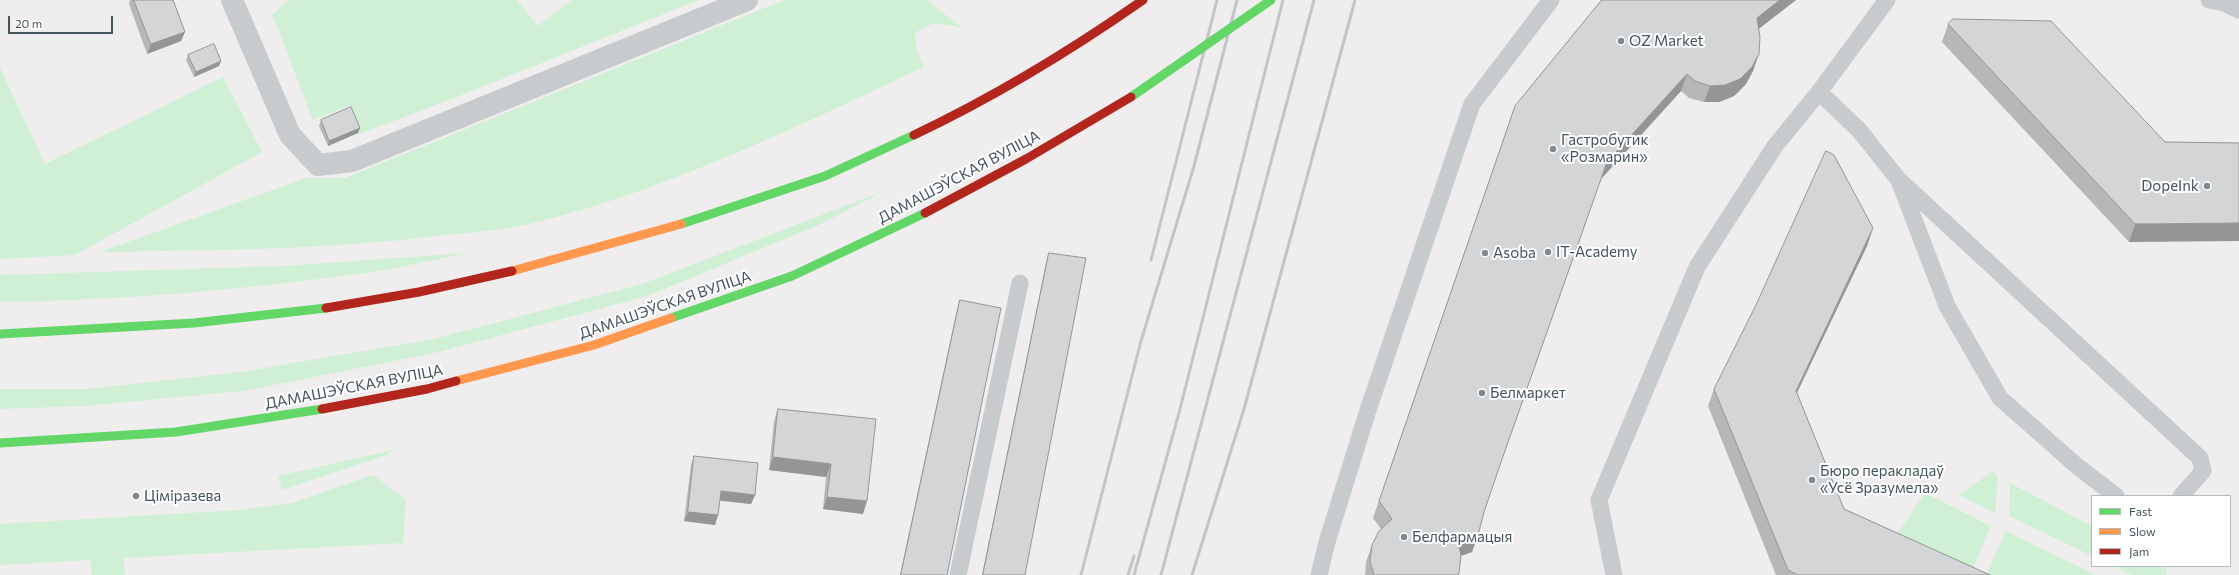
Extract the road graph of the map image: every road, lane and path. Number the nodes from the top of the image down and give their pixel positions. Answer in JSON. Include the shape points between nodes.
{"nodes":[{"id":1,"x":232,"y":0,"type":"edge"},
{"id":2,"x":747,"y":0,"type":"edge"},
{"id":3,"x":1143,"y":0,"type":"edge"},
{"id":4,"x":1271,"y":0,"type":"edge"},
{"id":5,"x":1551,"y":0,"type":"edge"},
{"id":6,"x":1887,"y":0,"type":"edge"},
{"id":7,"x":2209,"y":0,"type":"edge"},
{"id":8,"x":2239,"y":10,"type":"edge"},
{"id":9,"x":1819,"y":92,"type":"junction"},
{"id":10,"x":1898,"y":179,"type":"junction"},
{"id":11,"x":1020,"y":283,"type":"dead end"},
{"id":12,"x":0,"y":334,"type":"edge"},
{"id":13,"x":0,"y":443,"type":"edge"},
{"id":14,"x":2115,"y":495,"type":"edge"},
{"id":15,"x":2182,"y":495,"type":"edge"},
{"id":16,"x":958,"y":575,"type":"edge"},
{"id":17,"x":1319,"y":575,"type":"edge"},
{"id":18,"x":1614,"y":575,"type":"edge"}],
"edges":[{"from":1,"to":2,"type":"street","via":[[290,135],[318,165],[352,161]]},
{"from":3,"to":12,"type":"main road","via":[[1022,78],[928,129],[827,175],[737,206],[532,266],[443,288],[278,315],[96,330]]},
{"from":4,"to":13,"type":"main road","name":"ДАМАШЭЎСКАЯ ВУЛІЦА","bridge":true,"via":[[1133,96],[1026,159],[925,213],[792,276],[594,345],[427,389],[299,413],[176,432]]},
{"from":5,"to":17,"type":"lane","via":[[1472,104],[1368,410]]},
{"from":6,"to":9,"type":"lane"},
{"from":7,"to":8,"type":"lane"},
{"from":9,"to":10,"type":"lane","via":[[1859,130]]},
{"from":9,"to":18,"type":"lane","via":[[1775,146],[1694,274],[1599,500]]},
{"from":10,"to":14,"type":"lane","via":[[1947,306],[2000,398],[2077,466]]},
{"from":10,"to":15,"type":"lane","via":[[2200,458],[2203,471]]},
{"from":11,"to":16,"type":"lane"}]}
